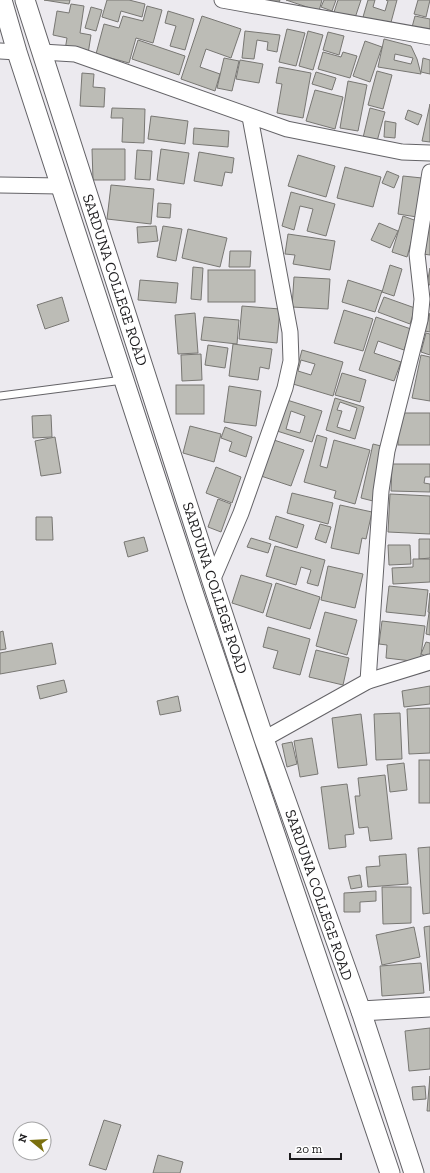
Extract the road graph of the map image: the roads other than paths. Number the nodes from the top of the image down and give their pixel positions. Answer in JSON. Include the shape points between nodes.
{"nodes":[{"id":1,"x":2,"y":0,"type":"edge"},
{"id":2,"x":25,"y":0,"type":"edge"},
{"id":3,"x":222,"y":0,"type":"edge"},
{"id":4,"x":430,"y":37,"type":"edge"},
{"id":5,"x":8,"y":52,"type":"edge"},
{"id":6,"x":42,"y":52,"type":"junction"},
{"id":7,"x":250,"y":117,"type":"junction"},
{"id":8,"x":430,"y":153,"type":"edge"},
{"id":9,"x":430,"y":172,"type":"edge"},
{"id":10,"x":0,"y":185,"type":"edge"},
{"id":11,"x":60,"y":186,"type":"junction"},
{"id":12,"x":426,"y":300,"type":"edge"},
{"id":13,"x":124,"y":380,"type":"junction"},
{"id":14,"x":0,"y":396,"type":"edge"},
{"id":15,"x":212,"y":581,"type":"junction"},
{"id":16,"x":430,"y":662,"type":"edge"},
{"id":17,"x":368,"y":682,"type":"junction"},
{"id":18,"x":264,"y":739,"type":"junction"},
{"id":19,"x":430,"y":1007,"type":"edge"},
{"id":20,"x":361,"y":1011,"type":"junction"},
{"id":21,"x":390,"y":1173,"type":"edge"},
{"id":22,"x":414,"y":1173,"type":"edge"}],
"edges":[{"from":1,"to":5,"type":"street","name":"SARDUNA COLLEGE ROAD"},
{"from":2,"to":6,"type":"street","name":"SARDUNA COLLEGE ROAD"},
{"from":3,"to":4,"type":"street"},
{"from":5,"to":11,"type":"street","name":"SARDUNA COLLEGE ROAD"},
{"from":6,"to":7,"type":"street","via":[[75,54]]},
{"from":6,"to":15,"type":"street","name":"SARDUNA COLLEGE ROAD"},
{"from":7,"to":8,"type":"street","via":[[287,130],[402,152]]},
{"from":7,"to":15,"type":"street","via":[[290,332],[291,361],[285,388],[241,513]]},
{"from":9,"to":12,"type":"street","via":[[417,254],[418,277]]},
{"from":10,"to":11,"type":"street"},
{"from":11,"to":13,"type":"street","name":"SARDUNA COLLEGE ROAD"},
{"from":12,"to":17,"type":"street","via":[[389,444],[381,491]]},
{"from":13,"to":14,"type":"lane"},
{"from":13,"to":21,"type":"street","name":"SARDUNA COLLEGE ROAD"},
{"from":15,"to":18,"type":"street","name":"SARDUNA COLLEGE ROAD"},
{"from":16,"to":17,"type":"street"},
{"from":17,"to":18,"type":"street"},
{"from":18,"to":20,"type":"street","name":"SARDUNA COLLEGE ROAD"},
{"from":19,"to":20,"type":"street"},
{"from":20,"to":22,"type":"street","name":"SARDUNA COLLEGE ROAD"}]}
